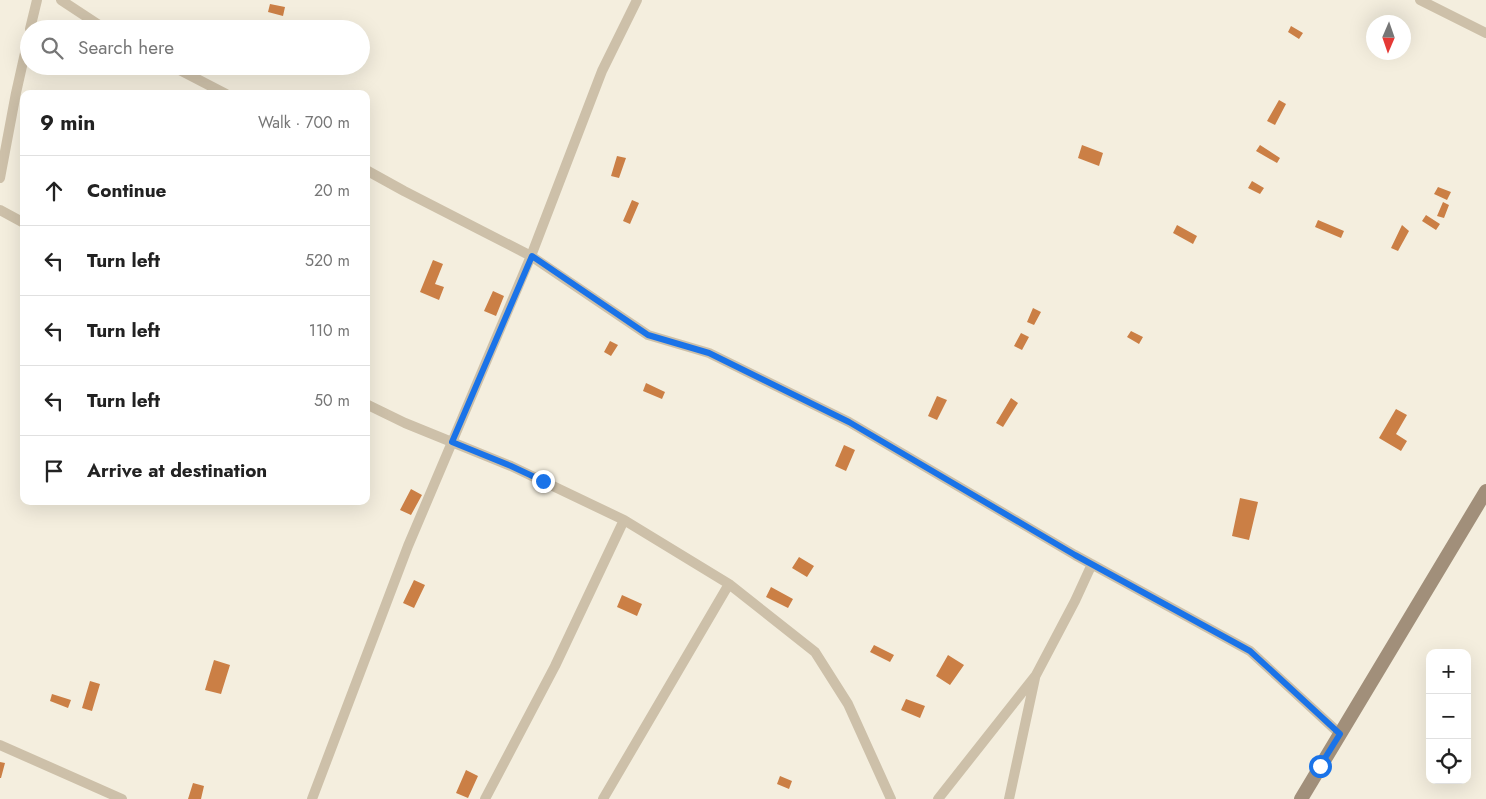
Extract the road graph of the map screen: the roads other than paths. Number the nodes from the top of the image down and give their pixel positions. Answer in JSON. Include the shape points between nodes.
{"nodes":[{"id":1,"x":37,"y":0,"type":"edge"},
{"id":2,"x":61,"y":0,"type":"edge"},
{"id":3,"x":637,"y":0,"type":"edge"},
{"id":4,"x":1420,"y":0,"type":"edge"},
{"id":5,"x":32,"y":20,"type":"edge"},
{"id":6,"x":91,"y":20,"type":"edge"},
{"id":7,"x":1486,"y":33,"type":"edge"},
{"id":8,"x":20,"y":75,"type":"edge"},
{"id":9,"x":189,"y":75,"type":"edge"},
{"id":10,"x":218,"y":90,"type":"edge"},
{"id":11,"x":370,"y":172,"type":"edge"},
{"id":12,"x":0,"y":178,"type":"edge"},
{"id":13,"x":0,"y":210,"type":"edge"},
{"id":14,"x":20,"y":221,"type":"edge"},
{"id":15,"x":532,"y":256,"type":"junction"},
{"id":16,"x":370,"y":406,"type":"edge"},
{"id":17,"x":452,"y":442,"type":"junction"},
{"id":18,"x":1486,"y":491,"type":"edge"},
{"id":19,"x":624,"y":520,"type":"junction"},
{"id":20,"x":1092,"y":564,"type":"junction"},
{"id":21,"x":729,"y":584,"type":"junction"},
{"id":22,"x":1036,"y":675,"type":"junction"},
{"id":23,"x":1340,"y":734,"type":"junction"},
{"id":24,"x":0,"y":745,"type":"edge"},
{"id":25,"x":122,"y":799,"type":"edge"},
{"id":26,"x":312,"y":799,"type":"edge"},
{"id":27,"x":485,"y":799,"type":"edge"},
{"id":28,"x":603,"y":799,"type":"edge"},
{"id":29,"x":891,"y":799,"type":"edge"},
{"id":30,"x":938,"y":799,"type":"edge"},
{"id":31,"x":1009,"y":799,"type":"edge"},
{"id":32,"x":1301,"y":799,"type":"edge"}],
"edges":[{"from":1,"to":5,"type":"street"},
{"from":2,"to":6,"type":"street"},
{"from":3,"to":15,"type":"street","via":[[602,71]]},
{"from":4,"to":7,"type":"street"},
{"from":8,"to":12,"type":"street"},
{"from":9,"to":10,"type":"street"},
{"from":11,"to":15,"type":"street"},
{"from":13,"to":14,"type":"street"},
{"from":15,"to":17,"type":"street"},
{"from":15,"to":20,"type":"street","via":[[648,335],[709,353],[849,422]]},
{"from":16,"to":17,"type":"street"},
{"from":17,"to":19,"type":"street","via":[[511,466]]},
{"from":17,"to":26,"type":"street","via":[[408,546]]},
{"from":18,"to":23,"type":"street"},
{"from":19,"to":21,"type":"street"},
{"from":19,"to":27,"type":"street","via":[[555,666]]},
{"from":20,"to":22,"type":"street"},
{"from":20,"to":23,"type":"street","via":[[1250,651]]},
{"from":21,"to":28,"type":"street"},
{"from":21,"to":29,"type":"street","via":[[815,652],[848,704]]},
{"from":22,"to":30,"type":"street"},
{"from":22,"to":31,"type":"street"},
{"from":23,"to":32,"type":"street"},
{"from":24,"to":25,"type":"street"}]}
